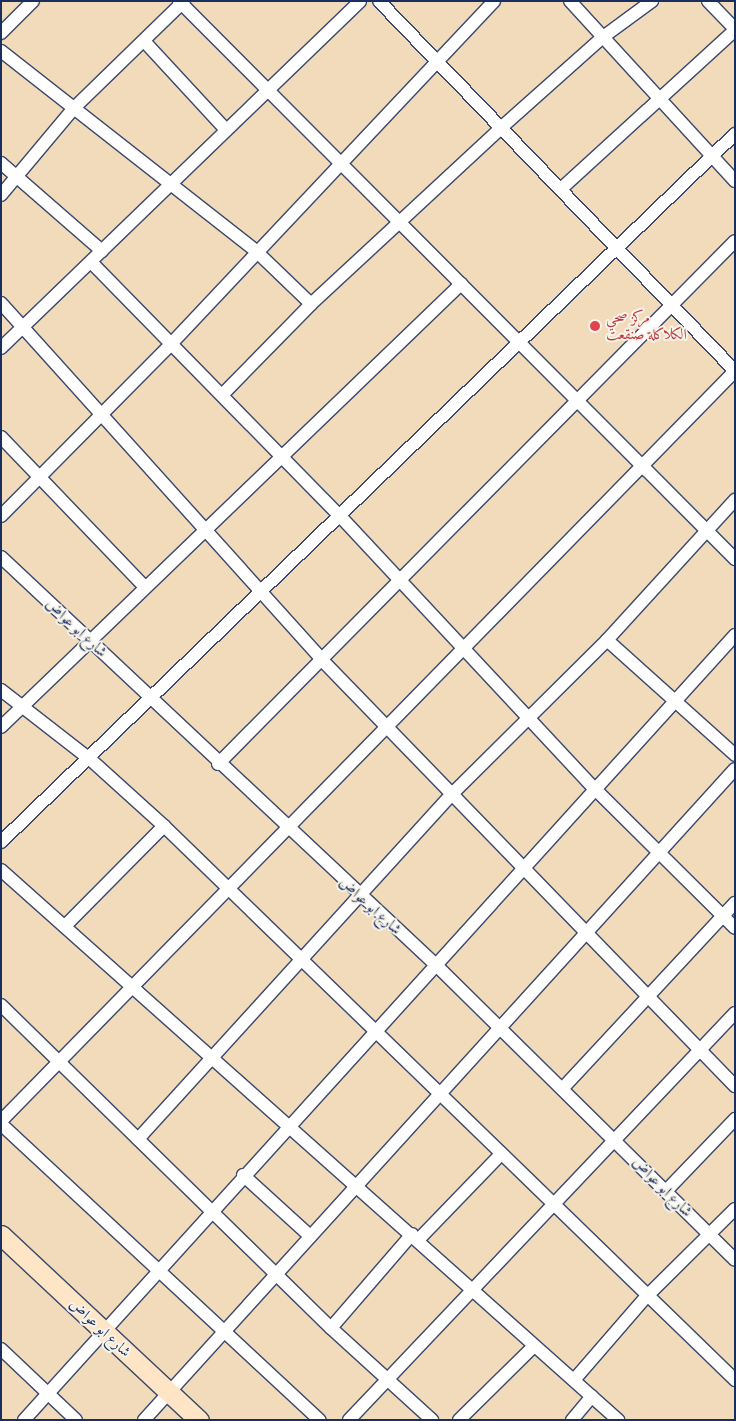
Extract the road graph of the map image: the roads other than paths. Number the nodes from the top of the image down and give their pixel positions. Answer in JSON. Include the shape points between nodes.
{"nodes":[{"id":1,"x":33,"y":1,"type":"edge"},
{"id":2,"x":360,"y":1,"type":"edge"},
{"id":3,"x":379,"y":1,"type":"edge"},
{"id":4,"x":494,"y":1,"type":"edge"},
{"id":5,"x":570,"y":1,"type":"edge"},
{"id":6,"x":652,"y":1,"type":"edge"},
{"id":7,"x":708,"y":1,"type":"edge"},
{"id":8,"x":182,"y":2,"type":"edge"},
{"id":9,"x":735,"y":29,"type":"edge"},
{"id":10,"x":1,"y":33,"type":"edge"},
{"id":11,"x":603,"y":37,"type":"junction"},
{"id":12,"x":144,"y":41,"type":"junction"},
{"id":13,"x":1,"y":51,"type":"edge"},
{"id":14,"x":439,"y":62,"type":"junction"},
{"id":15,"x":269,"y":90,"type":"junction"},
{"id":16,"x":658,"y":98,"type":"junction"},
{"id":17,"x":74,"y":108,"type":"junction"},
{"id":18,"x":503,"y":126,"type":"junction"},
{"id":19,"x":226,"y":130,"type":"junction"},
{"id":20,"x":735,"y":134,"type":"edge"},
{"id":21,"x":712,"y":156,"type":"junction"},
{"id":22,"x":1,"y":163,"type":"edge"},
{"id":23,"x":342,"y":163,"type":"junction"},
{"id":24,"x":18,"y":176,"type":"junction"},
{"id":25,"x":735,"y":181,"type":"edge"},
{"id":26,"x":169,"y":182,"type":"junction"},
{"id":27,"x":562,"y":188,"type":"junction"},
{"id":28,"x":1,"y":195,"type":"edge"},
{"id":29,"x":402,"y":223,"type":"junction"},
{"id":30,"x":735,"y":241,"type":"edge"},
{"id":31,"x":618,"y":248,"type":"junction"},
{"id":32,"x":102,"y":251,"type":"junction"},
{"id":33,"x":257,"y":252,"type":"junction"},
{"id":34,"x":91,"y":262,"type":"junction"},
{"id":35,"x":461,"y":284,"type":"junction"},
{"id":36,"x":1,"y":303,"type":"edge"},
{"id":37,"x":310,"y":304,"type":"junction"},
{"id":38,"x":670,"y":307,"type":"junction"},
{"id":39,"x":23,"y":326,"type":"junction"},
{"id":40,"x":171,"y":344,"type":"junction"},
{"id":41,"x":519,"y":345,"type":"junction"},
{"id":42,"x":1,"y":348,"type":"edge"},
{"id":43,"x":223,"y":394,"type":"junction"},
{"id":44,"x":576,"y":403,"type":"junction"},
{"id":45,"x":101,"y":412,"type":"junction"},
{"id":46,"x":1,"y":437,"type":"edge"},
{"id":47,"x":282,"y":458,"type":"junction"},
{"id":48,"x":641,"y":466,"type":"junction"},
{"id":49,"x":38,"y":477,"type":"junction"},
{"id":50,"x":735,"y":500,"type":"edge"},
{"id":51,"x":1,"y":516,"type":"edge"},
{"id":52,"x":340,"y":516,"type":"junction"},
{"id":53,"x":204,"y":529,"type":"junction"},
{"id":54,"x":706,"y":531,"type":"junction"},
{"id":55,"x":1,"y":558,"type":"edge"},
{"id":56,"x":735,"y":560,"type":"edge"},
{"id":57,"x":401,"y":582,"type":"junction"},
{"id":58,"x":145,"y":587,"type":"junction"},
{"id":59,"x":262,"y":591,"type":"junction"},
{"id":60,"x":735,"y":634,"type":"edge"},
{"id":61,"x":607,"y":640,"type":"junction"},
{"id":62,"x":90,"y":641,"type":"junction"},
{"id":63,"x":464,"y":652,"type":"junction"},
{"id":64,"x":321,"y":659,"type":"junction"},
{"id":65,"x":1,"y":690,"type":"edge"},
{"id":66,"x":152,"y":699,"type":"junction"},
{"id":67,"x":674,"y":699,"type":"junction"},
{"id":68,"x":23,"y":707,"type":"junction"},
{"id":69,"x":526,"y":718,"type":"junction"},
{"id":70,"x":1,"y":727,"type":"edge"},
{"id":71,"x":388,"y":729,"type":"junction"},
{"id":72,"x":735,"y":755,"type":"edge"},
{"id":73,"x":91,"y":760,"type":"junction"},
{"id":74,"x":218,"y":764,"type":"junction"},
{"id":75,"x":735,"y":769,"type":"edge"},
{"id":76,"x":595,"y":789,"type":"junction"},
{"id":77,"x":452,"y":794,"type":"junction"},
{"id":78,"x":164,"y":826,"type":"junction"},
{"id":79,"x":289,"y":830,"type":"junction"},
{"id":80,"x":1,"y":842,"type":"edge"},
{"id":81,"x":660,"y":852,"type":"junction"},
{"id":82,"x":523,"y":866,"type":"junction"},
{"id":83,"x":1,"y":870,"type":"edge"},
{"id":84,"x":228,"y":888,"type":"junction"},
{"id":85,"x":360,"y":898,"type":"junction"},
{"id":86,"x":735,"y":903,"type":"edge"},
{"id":87,"x":723,"y":916,"type":"junction"},
{"id":88,"x":65,"y":926,"type":"junction"},
{"id":89,"x":735,"y":928,"type":"edge"},
{"id":90,"x":586,"y":933,"type":"junction"},
{"id":91,"x":300,"y":960,"type":"junction"},
{"id":92,"x":435,"y":964,"type":"junction"},
{"id":93,"x":134,"y":986,"type":"junction"},
{"id":94,"x":647,"y":996,"type":"junction"},
{"id":95,"x":1,"y":1005,"type":"edge"},
{"id":96,"x":735,"y":1013,"type":"edge"},
{"id":97,"x":500,"y":1028,"type":"junction"},
{"id":98,"x":375,"y":1031,"type":"junction"},
{"id":99,"x":699,"y":1050,"type":"junction"},
{"id":100,"x":216,"y":1057,"type":"junction"},
{"id":101,"x":60,"y":1063,"type":"junction"},
{"id":102,"x":735,"y":1086,"type":"edge"},
{"id":103,"x":563,"y":1088,"type":"junction"},
{"id":104,"x":437,"y":1094,"type":"junction"},
{"id":105,"x":735,"y":1119,"type":"edge"},
{"id":106,"x":1,"y":1122,"type":"edge"},
{"id":107,"x":291,"y":1124,"type":"junction"},
{"id":108,"x":138,"y":1138,"type":"junction"},
{"id":109,"x":612,"y":1138,"type":"junction"},
{"id":110,"x":500,"y":1155,"type":"junction"},
{"id":111,"x":243,"y":1175,"type":"junction"},
{"id":112,"x":357,"y":1185,"type":"junction"},
{"id":113,"x":666,"y":1191,"type":"junction"},
{"id":114,"x":551,"y":1202,"type":"junction"},
{"id":115,"x":212,"y":1209,"type":"junction"},
{"id":116,"x":735,"y":1210,"type":"edge"},
{"id":117,"x":1,"y":1234,"type":"edge"},
{"id":118,"x":710,"y":1235,"type":"junction"},
{"id":119,"x":310,"y":1236,"type":"junction"},
{"id":120,"x":415,"y":1237,"type":"junction"},
{"id":121,"x":735,"y":1260,"type":"edge"},
{"id":122,"x":158,"y":1270,"type":"junction"},
{"id":123,"x":276,"y":1272,"type":"junction"},
{"id":124,"x":473,"y":1290,"type":"junction"},
{"id":125,"x":646,"y":1297,"type":"junction"},
{"id":126,"x":331,"y":1328,"type":"junction"},
{"id":127,"x":226,"y":1331,"type":"junction"},
{"id":128,"x":103,"y":1332,"type":"junction"},
{"id":129,"x":534,"y":1346,"type":"junction"},
{"id":130,"x":1,"y":1349,"type":"edge"},
{"id":131,"x":389,"y":1380,"type":"junction"},
{"id":132,"x":574,"y":1380,"type":"junction"},
{"id":133,"x":735,"y":1380,"type":"edge"},
{"id":134,"x":170,"y":1392,"type":"junction"},
{"id":135,"x":48,"y":1394,"type":"junction"},
{"id":136,"x":592,"y":1396,"type":"junction"},
{"id":137,"x":24,"y":1420,"type":"edge"},
{"id":138,"x":76,"y":1420,"type":"edge"},
{"id":139,"x":144,"y":1420,"type":"edge"},
{"id":140,"x":199,"y":1420,"type":"edge"},
{"id":141,"x":320,"y":1420,"type":"edge"},
{"id":142,"x":349,"y":1420,"type":"edge"},
{"id":143,"x":432,"y":1420,"type":"edge"},
{"id":144,"x":459,"y":1420,"type":"edge"},
{"id":145,"x":572,"y":1420,"type":"edge"},
{"id":146,"x":618,"y":1420,"type":"edge"}],
"edges":[{"from":1,"to":10,"type":"street"},
{"from":2,"to":15,"type":"street"},
{"from":3,"to":14,"type":"street"},
{"from":4,"to":14,"type":"street"},
{"from":5,"to":11,"type":"street"},
{"from":6,"to":11,"type":"street"},
{"from":7,"to":9,"type":"street"},
{"from":8,"to":12,"type":"street"},
{"from":8,"to":15,"type":"street"},
{"from":9,"to":16,"type":"street"},
{"from":11,"to":16,"type":"street"},
{"from":11,"to":18,"type":"street"},
{"from":12,"to":17,"type":"street"},
{"from":12,"to":19,"type":"street"},
{"from":13,"to":17,"type":"street"},
{"from":14,"to":18,"type":"street"},
{"from":14,"to":23,"type":"street"},
{"from":15,"to":19,"type":"street"},
{"from":15,"to":23,"type":"street"},
{"from":16,"to":21,"type":"street"},
{"from":16,"to":27,"type":"street"},
{"from":17,"to":24,"type":"street"},
{"from":17,"to":26,"type":"street"},
{"from":18,"to":27,"type":"street"},
{"from":18,"to":29,"type":"street"},
{"from":19,"to":26,"type":"street"},
{"from":20,"to":21,"type":"street"},
{"from":21,"to":25,"type":"street"},
{"from":21,"to":31,"type":"street"},
{"from":22,"to":24,"type":"street"},
{"from":23,"to":29,"type":"street"},
{"from":23,"to":33,"type":"street"},
{"from":24,"to":28,"type":"street"},
{"from":24,"to":32,"type":"street"},
{"from":26,"to":32,"type":"street"},
{"from":26,"to":33,"type":"street"},
{"from":27,"to":31,"type":"street"},
{"from":29,"to":35,"type":"street"},
{"from":29,"to":37,"type":"street"},
{"from":30,"to":38,"type":"street"},
{"from":31,"to":38,"type":"street"},
{"from":31,"to":41,"type":"street"},
{"from":32,"to":34,"type":"street"},
{"from":33,"to":37,"type":"street"},
{"from":33,"to":40,"type":"street"},
{"from":34,"to":39,"type":"street"},
{"from":34,"to":40,"type":"street"},
{"from":35,"to":41,"type":"street"},
{"from":35,"to":47,"type":"street"},
{"from":36,"to":39,"type":"street"},
{"from":37,"to":43,"type":"street"},
{"from":38,"to":44,"type":"street"},
{"from":38,"to":48,"type":"street","via":[[735,371]]},
{"from":39,"to":42,"type":"street"},
{"from":39,"to":45,"type":"street"},
{"from":40,"to":43,"type":"street"},
{"from":40,"to":45,"type":"street"},
{"from":41,"to":44,"type":"street"},
{"from":41,"to":52,"type":"street"},
{"from":43,"to":47,"type":"street"},
{"from":44,"to":48,"type":"street"},
{"from":44,"to":57,"type":"street"},
{"from":45,"to":49,"type":"street"},
{"from":45,"to":53,"type":"street"},
{"from":46,"to":49,"type":"street"},
{"from":47,"to":52,"type":"street"},
{"from":47,"to":53,"type":"street"},
{"from":48,"to":54,"type":"street"},
{"from":48,"to":63,"type":"street"},
{"from":49,"to":51,"type":"street"},
{"from":49,"to":58,"type":"street"},
{"from":50,"to":54,"type":"street"},
{"from":52,"to":57,"type":"street"},
{"from":52,"to":59,"type":"street"},
{"from":53,"to":58,"type":"street"},
{"from":53,"to":59,"type":"street"},
{"from":54,"to":56,"type":"street"},
{"from":54,"to":61,"type":"street"},
{"from":55,"to":62,"type":"street","name":"شارع ابو عواض"},
{"from":57,"to":63,"type":"street"},
{"from":57,"to":64,"type":"street"},
{"from":58,"to":62,"type":"street"},
{"from":59,"to":64,"type":"street"},
{"from":59,"to":66,"type":"street"},
{"from":60,"to":67,"type":"street"},
{"from":61,"to":67,"type":"street"},
{"from":61,"to":69,"type":"street"},
{"from":62,"to":66,"type":"street","name":"شارع ابو عواض"},
{"from":62,"to":68,"type":"street"},
{"from":63,"to":69,"type":"street"},
{"from":63,"to":71,"type":"street"},
{"from":64,"to":71,"type":"street"},
{"from":64,"to":74,"type":"street"},
{"from":65,"to":68,"type":"street"},
{"from":66,"to":73,"type":"street"},
{"from":66,"to":74,"type":"street","name":"شارع ابو عواض"},
{"from":67,"to":72,"type":"street"},
{"from":67,"to":76,"type":"street"},
{"from":68,"to":70,"type":"street"},
{"from":68,"to":73,"type":"street"},
{"from":69,"to":76,"type":"street"},
{"from":69,"to":77,"type":"street"},
{"from":71,"to":77,"type":"street"},
{"from":71,"to":79,"type":"street"},
{"from":73,"to":78,"type":"street"},
{"from":73,"to":80,"type":"street"},
{"from":74,"to":79,"type":"street","name":"شارع ابو عواض"},
{"from":75,"to":81,"type":"street"},
{"from":76,"to":81,"type":"street"},
{"from":76,"to":82,"type":"street"},
{"from":77,"to":82,"type":"street"},
{"from":77,"to":85,"type":"street"},
{"from":78,"to":84,"type":"street"},
{"from":78,"to":88,"type":"street"},
{"from":79,"to":84,"type":"street"},
{"from":79,"to":85,"type":"street","name":"شارع ابو عواض"},
{"from":81,"to":87,"type":"street"},
{"from":81,"to":90,"type":"street"},
{"from":82,"to":90,"type":"street"},
{"from":82,"to":92,"type":"street"},
{"from":83,"to":88,"type":"street"},
{"from":84,"to":91,"type":"street"},
{"from":84,"to":93,"type":"street"},
{"from":85,"to":91,"type":"street"},
{"from":85,"to":92,"type":"street","name":"شارع ابو عواض"},
{"from":86,"to":87,"type":"street"},
{"from":87,"to":89,"type":"street"},
{"from":87,"to":94,"type":"street"},
{"from":88,"to":93,"type":"street"},
{"from":90,"to":94,"type":"street"},
{"from":90,"to":97,"type":"street"},
{"from":91,"to":98,"type":"street"},
{"from":91,"to":100,"type":"street"},
{"from":92,"to":97,"type":"street","name":"شارع ابو عواض"},
{"from":92,"to":98,"type":"street"},
{"from":93,"to":100,"type":"street"},
{"from":93,"to":101,"type":"street"},
{"from":94,"to":99,"type":"street"},
{"from":94,"to":103,"type":"street"},
{"from":95,"to":101,"type":"street"},
{"from":96,"to":99,"type":"street"},
{"from":97,"to":103,"type":"street","name":"شارع ابو عواض"},
{"from":97,"to":104,"type":"street"},
{"from":98,"to":104,"type":"street"},
{"from":98,"to":107,"type":"street"},
{"from":99,"to":102,"type":"street"},
{"from":99,"to":109,"type":"street"},
{"from":100,"to":107,"type":"street"},
{"from":100,"to":108,"type":"street"},
{"from":101,"to":106,"type":"street"},
{"from":101,"to":108,"type":"street"},
{"from":103,"to":109,"type":"street","name":"شارع ابو عواض"},
{"from":104,"to":110,"type":"street"},
{"from":104,"to":112,"type":"street"},
{"from":105,"to":113,"type":"street"},
{"from":106,"to":122,"type":"street"},
{"from":107,"to":111,"type":"street"},
{"from":107,"to":112,"type":"street"},
{"from":108,"to":115,"type":"street"},
{"from":109,"to":113,"type":"street","name":"شارع ابو عواض"},
{"from":109,"to":114,"type":"street"},
{"from":110,"to":114,"type":"street"},
{"from":110,"to":120,"type":"street"},
{"from":111,"to":115,"type":"street"},
{"from":111,"to":119,"type":"street"},
{"from":112,"to":119,"type":"street"},
{"from":112,"to":120,"type":"street"},
{"from":113,"to":118,"type":"street","name":"شارع ابو عواض"},
{"from":114,"to":124,"type":"street"},
{"from":114,"to":125,"type":"street"},
{"from":115,"to":122,"type":"street"},
{"from":115,"to":123,"type":"street"},
{"from":116,"to":118,"type":"street"},
{"from":117,"to":128,"type":"street","name":"شارع ابو عواض"},
{"from":118,"to":121,"type":"street","name":"شارع ابو عواض"},
{"from":118,"to":125,"type":"street"},
{"from":119,"to":123,"type":"street"},
{"from":120,"to":124,"type":"street"},
{"from":120,"to":126,"type":"street"},
{"from":122,"to":127,"type":"street"},
{"from":122,"to":128,"type":"street"},
{"from":123,"to":126,"type":"street"},
{"from":123,"to":127,"type":"street"},
{"from":124,"to":129,"type":"street"},
{"from":124,"to":131,"type":"street"},
{"from":125,"to":132,"type":"street"},
{"from":125,"to":133,"type":"street"},
{"from":126,"to":131,"type":"street"},
{"from":127,"to":134,"type":"street"},
{"from":127,"to":141,"type":"street"},
{"from":128,"to":134,"type":"street","name":"شارع ابو عواض"},
{"from":128,"to":135,"type":"street"},
{"from":129,"to":132,"type":"street"},
{"from":129,"to":144,"type":"street"},
{"from":130,"to":135,"type":"street"},
{"from":131,"to":142,"type":"street"},
{"from":131,"to":143,"type":"street"},
{"from":132,"to":136,"type":"street"},
{"from":134,"to":139,"type":"street"},
{"from":134,"to":140,"type":"street","name":"شارع ابو عواض"},
{"from":135,"to":137,"type":"street"},
{"from":135,"to":138,"type":"street"},
{"from":136,"to":145,"type":"street"},
{"from":136,"to":146,"type":"street"}]}
